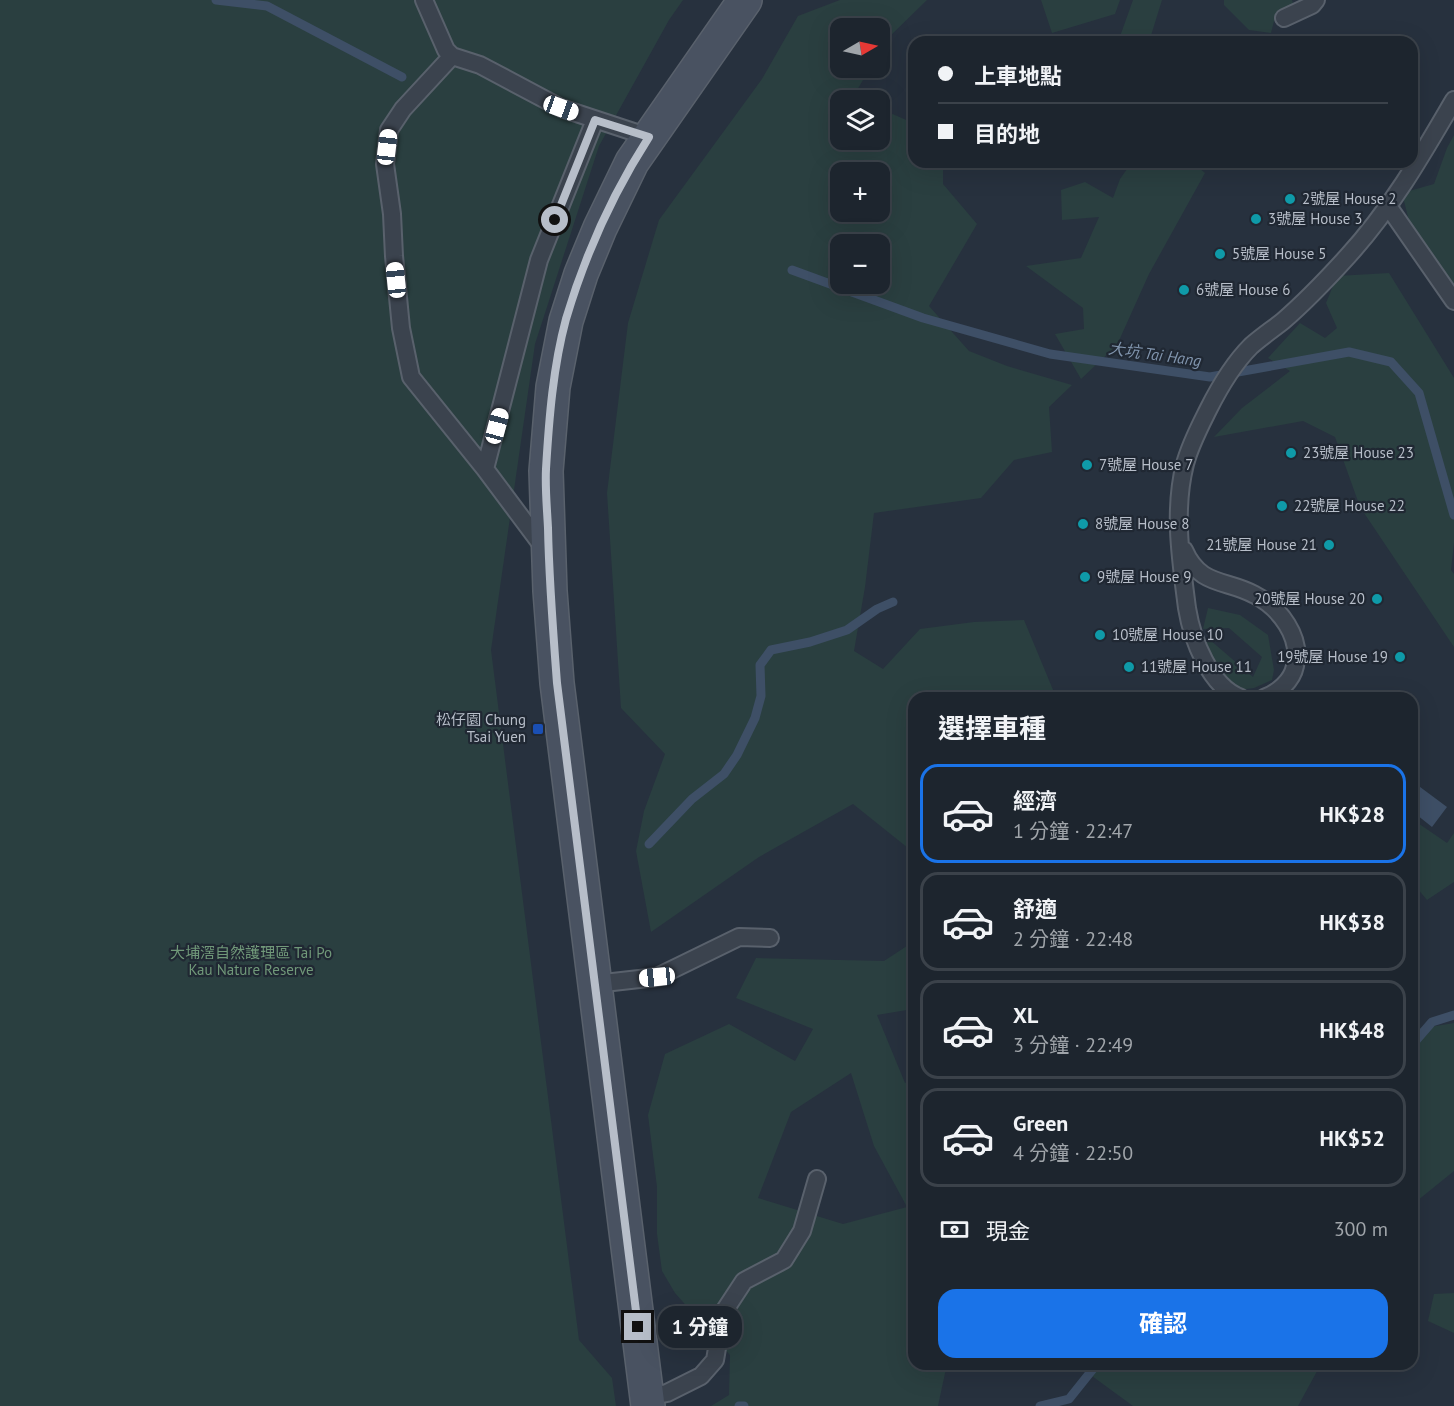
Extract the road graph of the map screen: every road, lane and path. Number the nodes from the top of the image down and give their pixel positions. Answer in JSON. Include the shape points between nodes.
{"nodes":[{"id":1,"x":424,"y":0,"type":"edge"},
{"id":2,"x":745,"y":0,"type":"edge"},
{"id":3,"x":1316,"y":0,"type":"edge"},
{"id":4,"x":1284,"y":18,"type":"dead end"},
{"id":5,"x":452,"y":56,"type":"junction"},
{"id":6,"x":1454,"y":100,"type":"edge"},
{"id":7,"x":595,"y":120,"type":"junction"},
{"id":8,"x":649,"y":137,"type":"junction"},
{"id":9,"x":1418,"y":164,"type":"edge"},
{"id":10,"x":1416,"y":168,"type":"edge"},
{"id":11,"x":1388,"y":206,"type":"junction"},
{"id":12,"x":1454,"y":300,"type":"edge"},
{"id":13,"x":485,"y":469,"type":"junction"},
{"id":14,"x":1181,"y":543,"type":"junction"},
{"id":15,"x":549,"y":554,"type":"junction"},
{"id":16,"x":1229,"y":692,"type":"edge"},
{"id":17,"x":1278,"y":692,"type":"edge"},
{"id":18,"x":770,"y":938,"type":"dead end"},
{"id":19,"x":595,"y":984,"type":"junction"},
{"id":20,"x":817,"y":1179,"type":"dead end"},
{"id":21,"x":647,"y":1402,"type":"edge"}],
"edges":[{"from":1,"to":5,"type":"lane"},
{"from":2,"to":8,"type":"main road"},
{"from":3,"to":4,"type":"lane"},
{"from":5,"to":7,"type":"lane","via":[[480,65],[561,108]]},
{"from":5,"to":13,"type":"lane","via":[[389,130],[386,164],[401,328],[411,376]]},
{"from":6,"to":9,"type":"lane"},
{"from":7,"to":8,"type":"lane"},
{"from":7,"to":13,"type":"lane","via":[[539,260]]},
{"from":8,"to":15,"type":"main road","via":[[632,162],[600,228],[566,321],[553,387],[546,471]]},
{"from":10,"to":11,"type":"lane"},
{"from":11,"to":12,"type":"lane"},
{"from":11,"to":14,"type":"lane","via":[[1349,255],[1313,293],[1251,346],[1226,379],[1194,438],[1185,464],[1179,508]]},
{"from":13,"to":15,"type":"lane"},
{"from":14,"to":16,"type":"lane","via":[[1189,622],[1203,658]]},
{"from":14,"to":17,"type":"lane","via":[[1197,570],[1211,580],[1255,595],[1280,615],[1290,630],[1296,642],[1295,670]]},
{"from":15,"to":19,"type":"main road","via":[[557,683]]},
{"from":18,"to":19,"type":"lane","via":[[739,937],[657,977]]},
{"from":19,"to":21,"type":"main road"},
{"from":20,"to":21,"type":"lane","via":[[802,1231],[784,1260],[744,1281],[723,1313],[715,1360],[701,1376]]}]}
